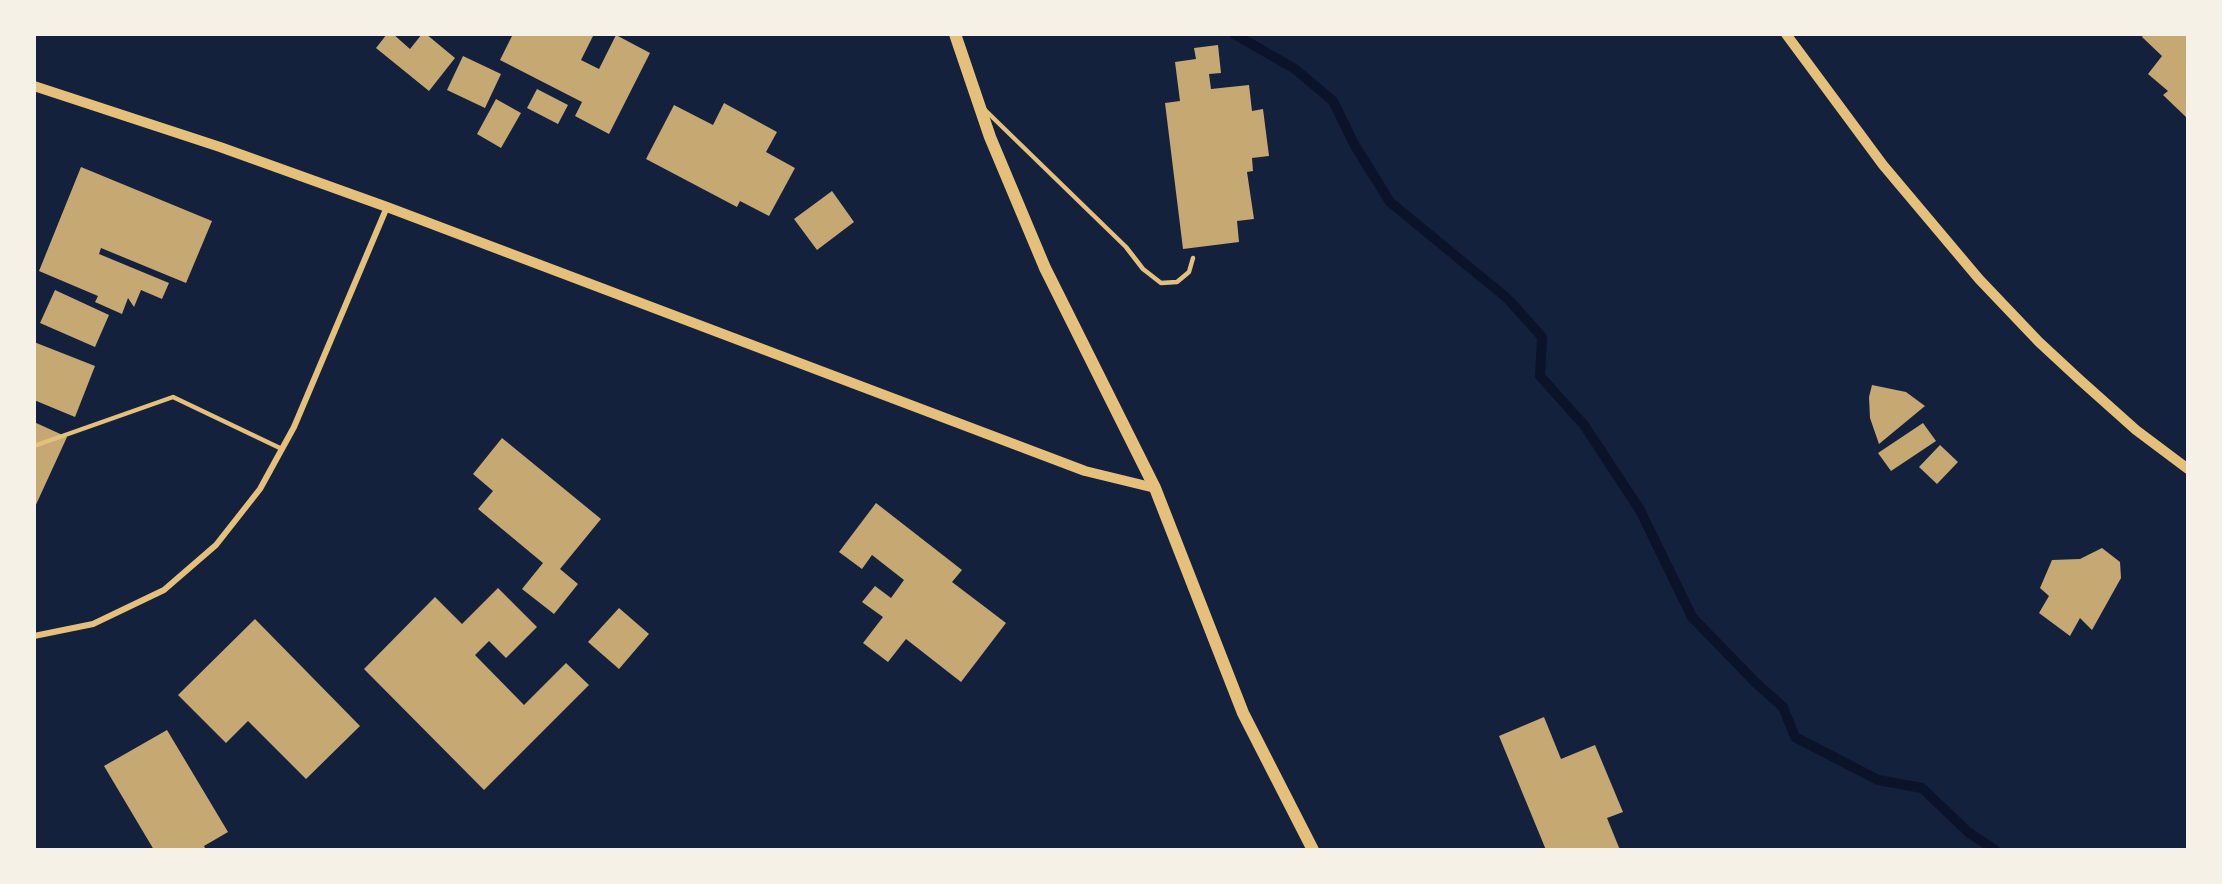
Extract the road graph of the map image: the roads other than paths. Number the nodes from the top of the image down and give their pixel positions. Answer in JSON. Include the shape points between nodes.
{"nodes":[{"id":1,"x":955,"y":34,"type":"edge"},
{"id":2,"x":1786,"y":34,"type":"edge"},
{"id":3,"x":34,"y":86,"type":"edge"},
{"id":4,"x":979,"y":104,"type":"junction"},
{"id":5,"x":387,"y":207,"type":"junction"},
{"id":6,"x":1193,"y":258,"type":"dead end"},
{"id":7,"x":34,"y":446,"type":"edge"},
{"id":8,"x":282,"y":449,"type":"junction"},
{"id":9,"x":2187,"y":469,"type":"edge"},
{"id":10,"x":1155,"y":488,"type":"junction"},
{"id":11,"x":34,"y":636,"type":"edge"},
{"id":12,"x":1314,"y":849,"type":"edge"}],
"edges":[{"from":1,"to":4,"type":"main road"},
{"from":2,"to":9,"type":"street","via":[[1882,165],[1979,279],[2038,342],[2136,430]]},
{"from":3,"to":5,"type":"street"},
{"from":4,"to":6,"type":"lane","via":[[1161,283],[1177,282],[1189,272]]},
{"from":4,"to":10,"type":"main road","via":[[1045,268]]},
{"from":5,"to":8,"type":"street"},
{"from":5,"to":10,"type":"street","via":[[1084,471]]},
{"from":7,"to":8,"type":"lane","via":[[173,397]]},
{"from":8,"to":11,"type":"street","via":[[260,489],[216,545],[164,590],[93,624]]},
{"from":10,"to":12,"type":"main road","via":[[1243,713]]}]}
